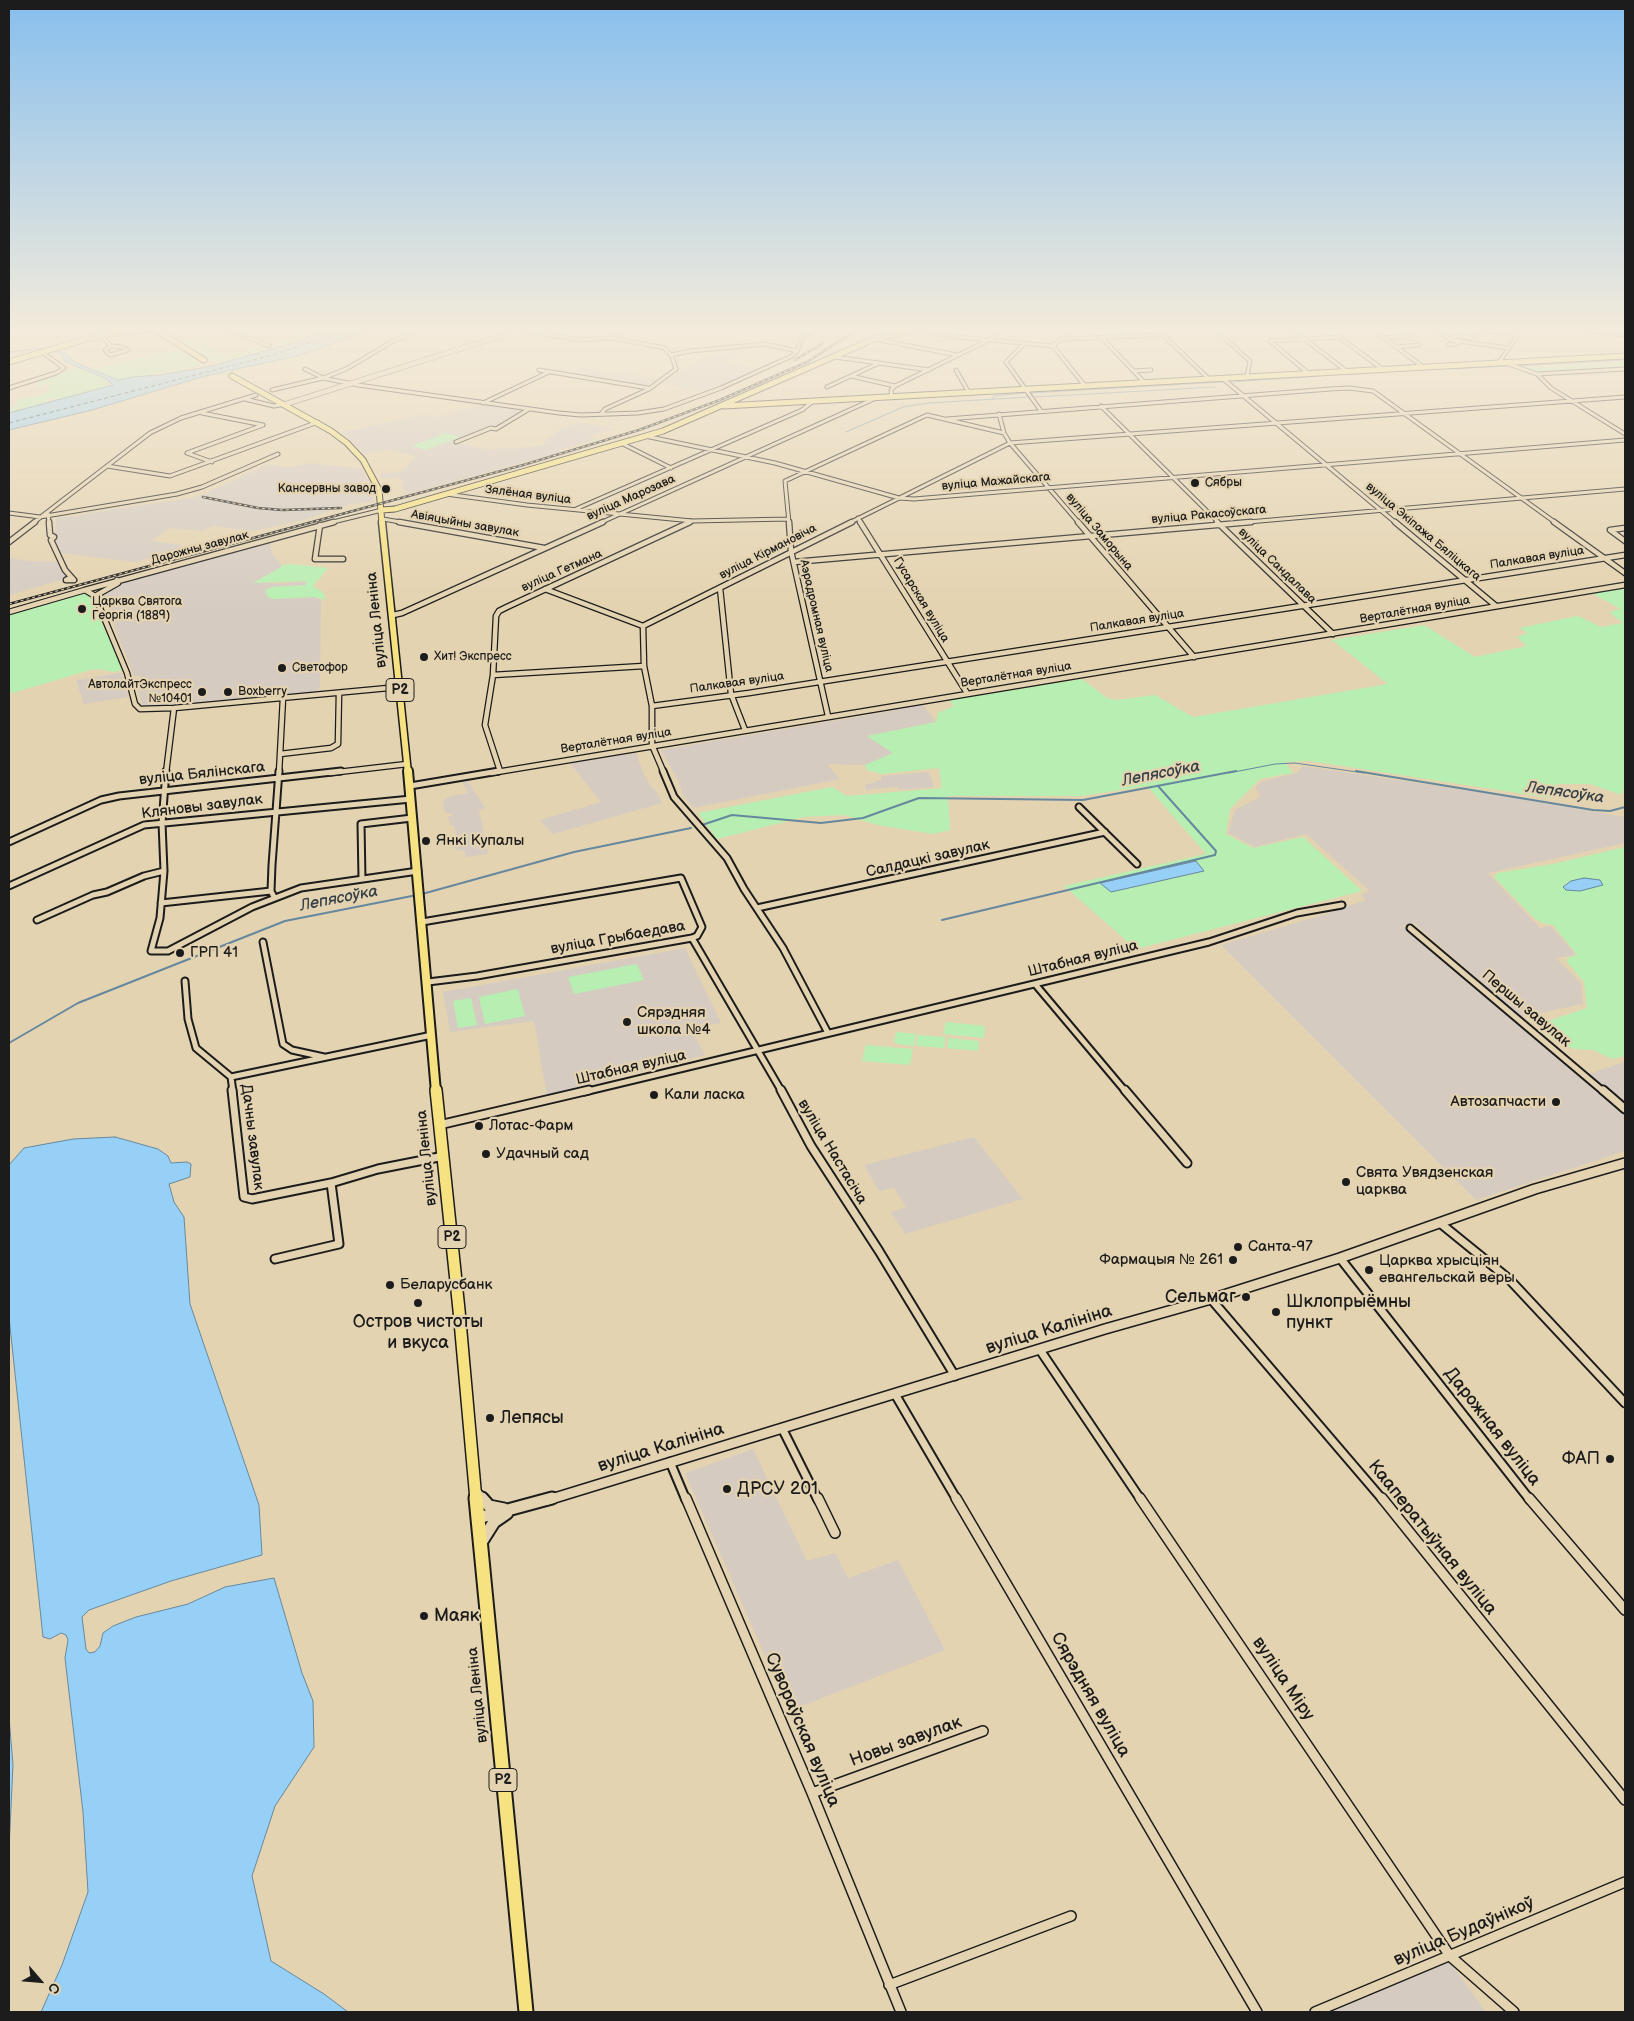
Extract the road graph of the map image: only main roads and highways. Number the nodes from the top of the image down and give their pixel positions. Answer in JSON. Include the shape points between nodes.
{"nodes":[{"id":1,"x":317,"y":421,"type":"edge"},
{"id":2,"x":684,"y":421,"type":"edge"},
{"id":3,"x":382,"y":510,"type":"junction"},
{"id":4,"x":421,"y":906,"type":"joint"},
{"id":5,"x":428,"y":982,"type":"joint"},
{"id":6,"x":526,"y":2012,"type":"edge"}],
"edges":[{"from":1,"to":3,"type":"main road","name":"вуліца Леніна","number":"Р2","via":[[347,443],[363,460],[380,490]]},
{"from":2,"to":3,"type":"main road","via":[[645,436],[395,509]]},
{"from":3,"to":4,"type":"main road","name":"вуліца Леніна","number":"Р2"},
{"from":4,"to":5,"type":"main road","name":"вуліца Леніна","number":"Р2"},
{"from":5,"to":6,"type":"main road","name":"вуліца Леніна","number":"Р2"}]}
